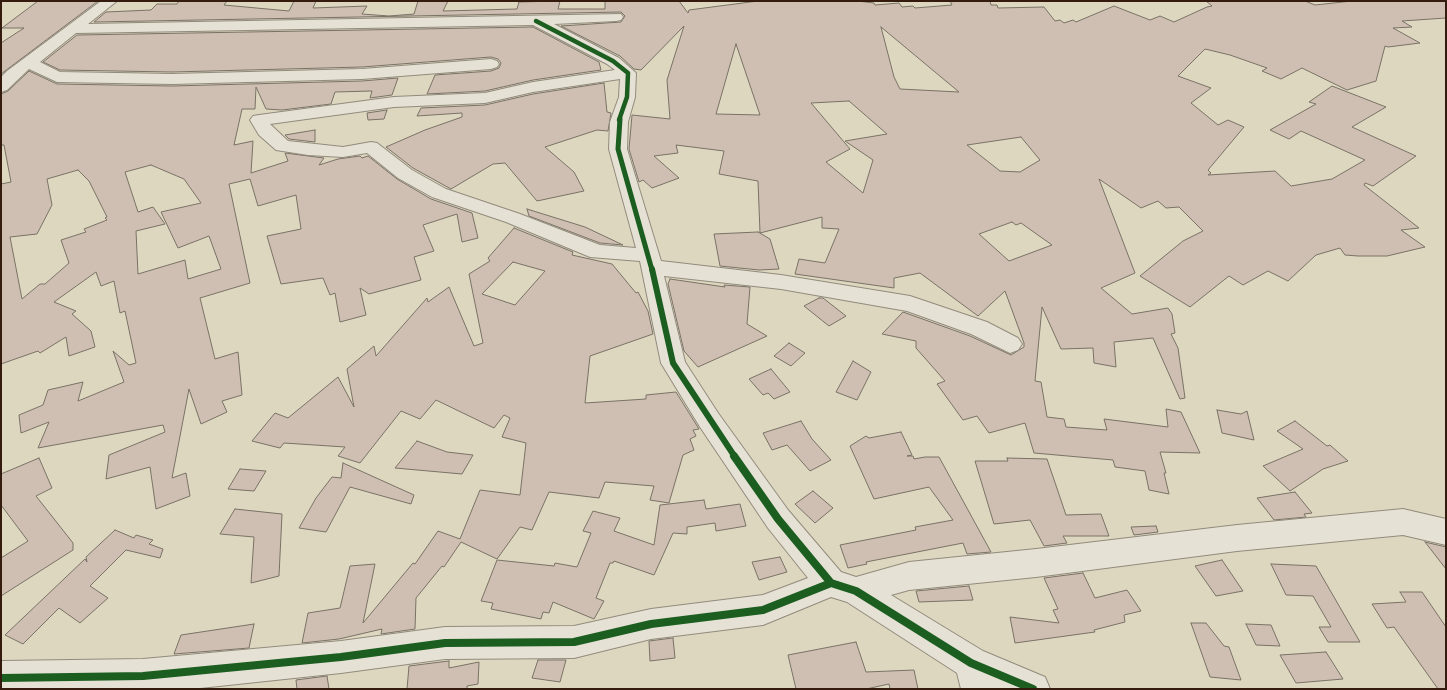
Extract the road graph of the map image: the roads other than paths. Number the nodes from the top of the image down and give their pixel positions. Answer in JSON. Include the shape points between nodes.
{"nodes":[{"id":1,"x":110,"y":1,"type":"edge"},
{"id":2,"x":616,"y":17,"type":"dead end"},
{"id":3,"x":536,"y":21,"type":"junction"},
{"id":4,"x":76,"y":29,"type":"junction"},
{"id":5,"x":32,"y":61,"type":"junction"},
{"id":6,"x":491,"y":64,"type":"dead end"},
{"id":7,"x":628,"y":73,"type":"junction"},
{"id":8,"x":1,"y":87,"type":"edge"},
{"id":9,"x":650,"y":260,"type":"junction"},
{"id":10,"x":1010,"y":344,"type":"dead end"},
{"id":11,"x":1446,"y":532,"type":"edge"},
{"id":12,"x":844,"y":587,"type":"junction"},
{"id":13,"x":975,"y":676,"type":"edge"},
{"id":14,"x":1,"y":678,"type":"edge"},
{"id":15,"x":1033,"y":689,"type":"edge"}],
"edges":[{"from":1,"to":4,"type":"street"},
{"from":2,"to":3,"type":"street"},
{"from":3,"to":4,"type":"street"},
{"from":3,"to":7,"type":"street","via":[[613,61]]},
{"from":4,"to":5,"type":"street"},
{"from":5,"to":6,"type":"street","via":[[33,65],[56,77],[172,79],[362,74]]},
{"from":5,"to":8,"type":"street"},
{"from":7,"to":9,"type":"street","via":[[627,97],[619,122],[618,149]]},
{"from":7,"to":9,"type":"street","via":[[533,87],[485,98],[394,102],[259,120],[265,131],[282,146],[343,152],[371,147],[404,174],[439,193],[597,252]]},
{"from":9,"to":10,"type":"street","via":[[674,271],[781,282],[910,304],[979,328]]},
{"from":9,"to":12,"type":"street","via":[[673,363],[778,519]]},
{"from":11,"to":12,"type":"street","via":[[1403,522],[909,576]]},
{"from":12,"to":13,"type":"street"},
{"from":12,"to":14,"type":"street","via":[[763,610],[651,624],[574,642],[445,643],[201,672]]},
{"from":13,"to":15,"type":"street"}]}
